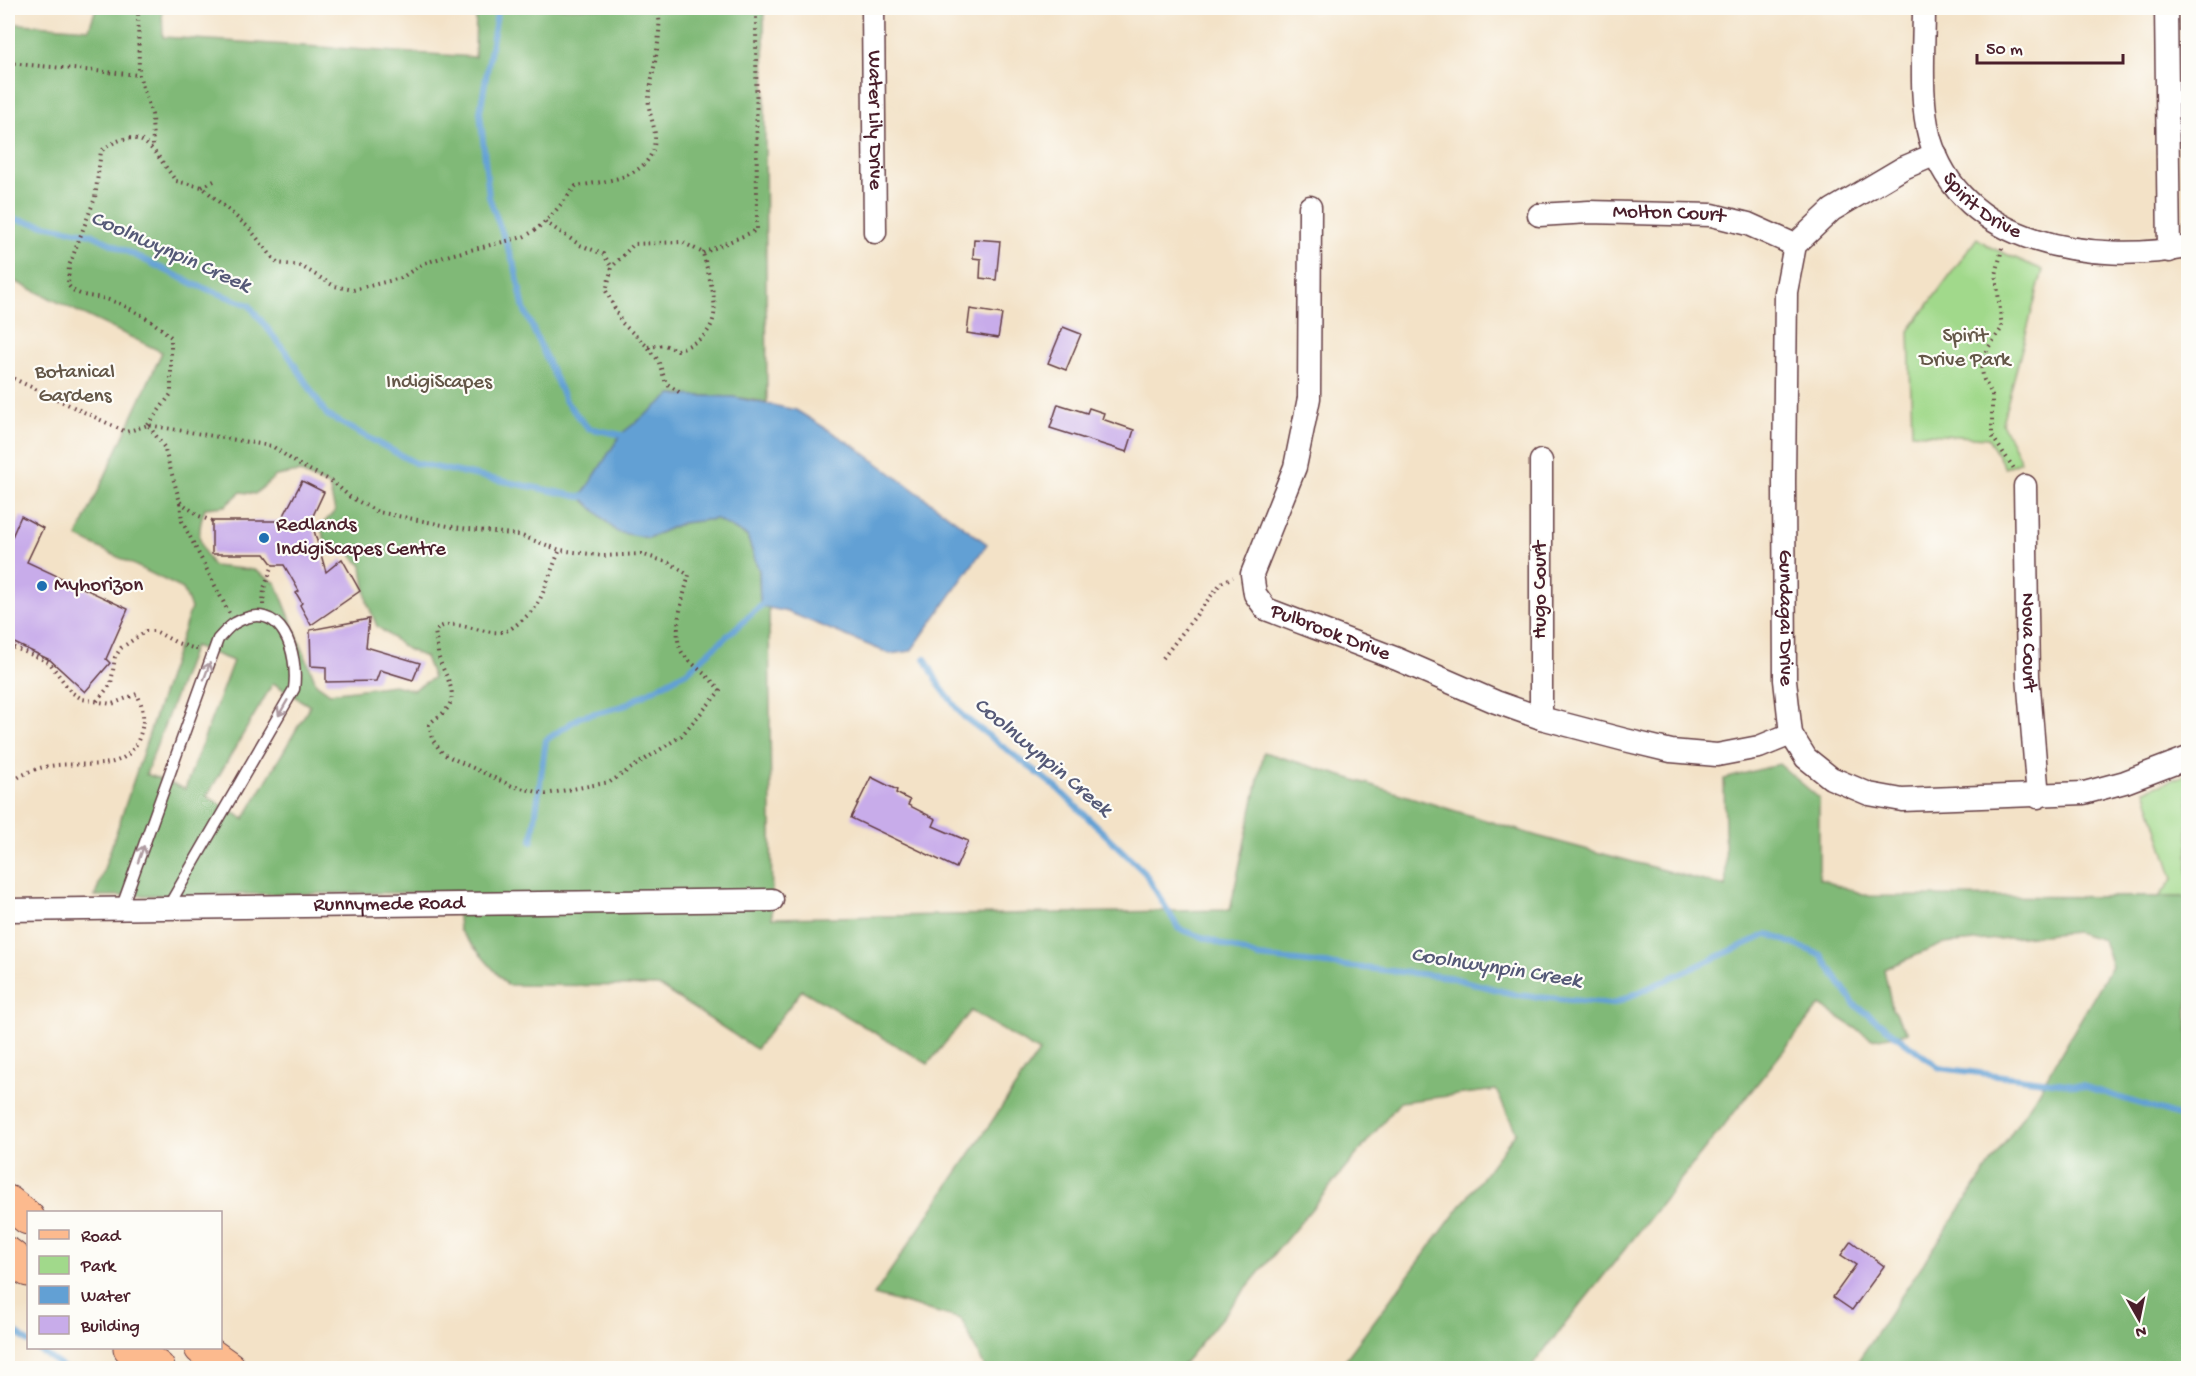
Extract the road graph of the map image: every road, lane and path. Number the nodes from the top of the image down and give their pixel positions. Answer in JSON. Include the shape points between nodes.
{"nodes":[{"id":1,"x":138,"y":8,"type":"edge"},
{"id":2,"x":664,"y":8,"type":"edge"},
{"id":3,"x":756,"y":8,"type":"edge"},
{"id":4,"x":873,"y":8,"type":"edge"},
{"id":5,"x":1924,"y":8,"type":"edge"},
{"id":6,"x":2166,"y":8,"type":"edge"},
{"id":7,"x":659,"y":10,"type":"edge"},
{"id":8,"x":8,"y":63,"type":"edge"},
{"id":9,"x":139,"y":75,"type":"junction"},
{"id":10,"x":153,"y":147,"type":"junction"},
{"id":11,"x":1936,"y":154,"type":"junction"},
{"id":12,"x":214,"y":181,"type":"dead end"},
{"id":13,"x":202,"y":187,"type":"junction"},
{"id":14,"x":1310,"y":207,"type":"dead end"},
{"id":15,"x":1539,"y":215,"type":"dead end"},
{"id":16,"x":545,"y":222,"type":"junction"},
{"id":17,"x":875,"y":232,"type":"dead end"},
{"id":18,"x":1795,"y":245,"type":"junction"},
{"id":19,"x":2002,"y":248,"type":"dead end"},
{"id":20,"x":2179,"y":249,"type":"edge"},
{"id":21,"x":703,"y":254,"type":"junction"},
{"id":22,"x":612,"y":267,"type":"junction"},
{"id":23,"x":648,"y":347,"type":"junction"},
{"id":24,"x":8,"y":376,"type":"edge"},
{"id":25,"x":679,"y":392,"type":"dead end"},
{"id":26,"x":148,"y":425,"type":"junction"},
{"id":27,"x":1541,"y":461,"type":"dead end"},
{"id":28,"x":2025,"y":486,"type":"joint"},
{"id":29,"x":180,"y":502,"type":"junction"},
{"id":30,"x":212,"y":521,"type":"dead end"},
{"id":31,"x":560,"y":550,"type":"junction"},
{"id":32,"x":273,"y":565,"type":"dead end"},
{"id":33,"x":1252,"y":574,"type":"junction"},
{"id":34,"x":263,"y":618,"type":"junction"},
{"id":35,"x":234,"y":623,"type":"junction"},
{"id":36,"x":8,"y":645,"type":"edge"},
{"id":37,"x":213,"y":654,"type":"junction"},
{"id":38,"x":1163,"y":658,"type":"dead end"},
{"id":39,"x":96,"y":702,"type":"junction"},
{"id":40,"x":1541,"y":718,"type":"junction"},
{"id":41,"x":1791,"y":734,"type":"junction"},
{"id":42,"x":2188,"y":758,"type":"edge"},
{"id":43,"x":8,"y":784,"type":"edge"},
{"id":44,"x":2038,"y":797,"type":"junction"},
{"id":45,"x":772,"y":900,"type":"dead end"},
{"id":46,"x":168,"y":907,"type":"junction"},
{"id":47,"x":121,"y":909,"type":"junction"},
{"id":48,"x":8,"y":910,"type":"edge"},
{"id":49,"x":8,"y":1202,"type":"edge"},
{"id":50,"x":27,"y":1217,"type":"edge"},
{"id":51,"x":8,"y":1254,"type":"edge"},
{"id":52,"x":27,"y":1269,"type":"edge"},
{"id":53,"x":133,"y":1349,"type":"edge"},
{"id":54,"x":204,"y":1349,"type":"edge"},
{"id":55,"x":158,"y":1368,"type":"edge"},
{"id":56,"x":229,"y":1368,"type":"edge"}],
"edges":[{"from":1,"to":9,"type":"path"},
{"from":2,"to":7,"type":"path"},
{"from":3,"to":21,"type":"path","via":[[757,230]]},
{"from":4,"to":17,"type":"street","name":"Water Lily Drive"},
{"from":5,"to":11,"type":"street","name":"Spirit Drive","via":[[1924,95]]},
{"from":6,"to":20,"type":"street"},
{"from":7,"to":16,"type":"path","via":[[656,67],[648,100],[655,139],[648,160],[626,178],[576,186]]},
{"from":8,"to":9,"type":"path"},
{"from":9,"to":10,"type":"path","via":[[153,115]]},
{"from":10,"to":13,"type":"path","via":[[176,181]]},
{"from":10,"to":26,"type":"path","via":[[134,136],[116,140],[101,151],[95,198],[66,277],[72,291],[106,299],[154,321],[171,337],[171,394]]},
{"from":11,"to":18,"type":"street","via":[[1903,168],[1832,210]]},
{"from":11,"to":20,"type":"street","name":"Spirit Drive","via":[[1963,195],[1993,221],[2029,239],[2086,251],[2136,254]]},
{"from":12,"to":13,"type":"path"},
{"from":13,"to":16,"type":"path","via":[[249,228],[277,263],[301,266],[334,286],[353,290],[401,278],[422,264],[523,237]]},
{"from":14,"to":33,"type":"street","via":[[1309,398],[1304,434],[1291,478]]},
{"from":15,"to":18,"type":"street","name":"Molton Court","via":[[1712,215],[1748,224]]},
{"from":16,"to":22,"type":"path","via":[[603,255]]},
{"from":18,"to":41,"type":"street","name":"Gundagai Drive","via":[[1786,292],[1784,469],[1785,680]]},
{"from":19,"to":28,"type":"path","via":[[1996,275],[2002,328],[1981,366],[1992,394],[1992,436]]},
{"from":21,"to":22,"type":"path","via":[[681,242],[634,244]]},
{"from":21,"to":23,"type":"path","via":[[715,310],[709,333],[695,345],[677,350],[664,345]]},
{"from":22,"to":23,"type":"path","via":[[606,291],[621,323]]},
{"from":23,"to":25,"type":"path","via":[[666,382]]},
{"from":24,"to":26,"type":"path","via":[[126,432]]},
{"from":26,"to":29,"type":"path","via":[[164,447]]},
{"from":26,"to":31,"type":"path","via":[[272,446],[378,512],[519,535]]},
{"from":27,"to":40,"type":"street","name":"Hugo Court"},
{"from":28,"to":44,"type":"street","name":"Nova Court","via":[[2028,676]]},
{"from":29,"to":30,"type":"path"},
{"from":29,"to":35,"type":"path","via":[[182,522]]},
{"from":31,"to":31,"type":"path","via":[[604,556],[641,554],[670,563],[688,575],[678,644],[683,654],[711,676],[720,691],[681,736],[610,782],[546,794],[464,766],[443,754],[432,739],[429,725],[451,702],[452,686],[440,660],[435,632],[447,623],[484,632],[506,631],[534,609]]},
{"from":32,"to":34,"type":"path","via":[[264,588]]},
{"from":33,"to":38,"type":"path","via":[[1221,583]]},
{"from":33,"to":40,"type":"street","name":"Pulbrook Drive","via":[[1255,594],[1266,609]]},
{"from":34,"to":35,"type":"lane"},
{"from":34,"to":46,"type":"lane","one_way":true,"via":[[282,627],[290,640],[296,673],[294,689]]},
{"from":35,"to":37,"type":"lane","via":[[218,639]]},
{"from":36,"to":39,"type":"path","via":[[49,662],[71,692]]},
{"from":37,"to":39,"type":"path","via":[[146,631],[121,648],[115,657],[111,684]]},
{"from":47,"to":37,"type":"lane","one_way":true},
{"from":39,"to":43,"type":"path","via":[[111,704],[137,694],[143,718],[139,740],[132,750],[110,765],[52,765],[26,772]]},
{"from":40,"to":41,"type":"street","name":"Pulbrook Drive","via":[[1671,751],[1717,755],[1758,747]]},
{"from":41,"to":44,"type":"street","name":"Gundagai Drive","via":[[1806,758],[1831,778],[1869,794],[1902,800]]},
{"from":42,"to":44,"type":"street","name":"Gundagai Drive","via":[[2084,793]]},
{"from":45,"to":46,"type":"street","name":"Runnymede Road"},
{"from":46,"to":47,"type":"street","name":"Runnymede Road"},
{"from":47,"to":48,"type":"street","name":"Runnymede Road"},
{"from":49,"to":50,"type":"main road"},
{"from":51,"to":52,"type":"main road"},
{"from":53,"to":55,"type":"main road"},
{"from":54,"to":56,"type":"main road"}]}
